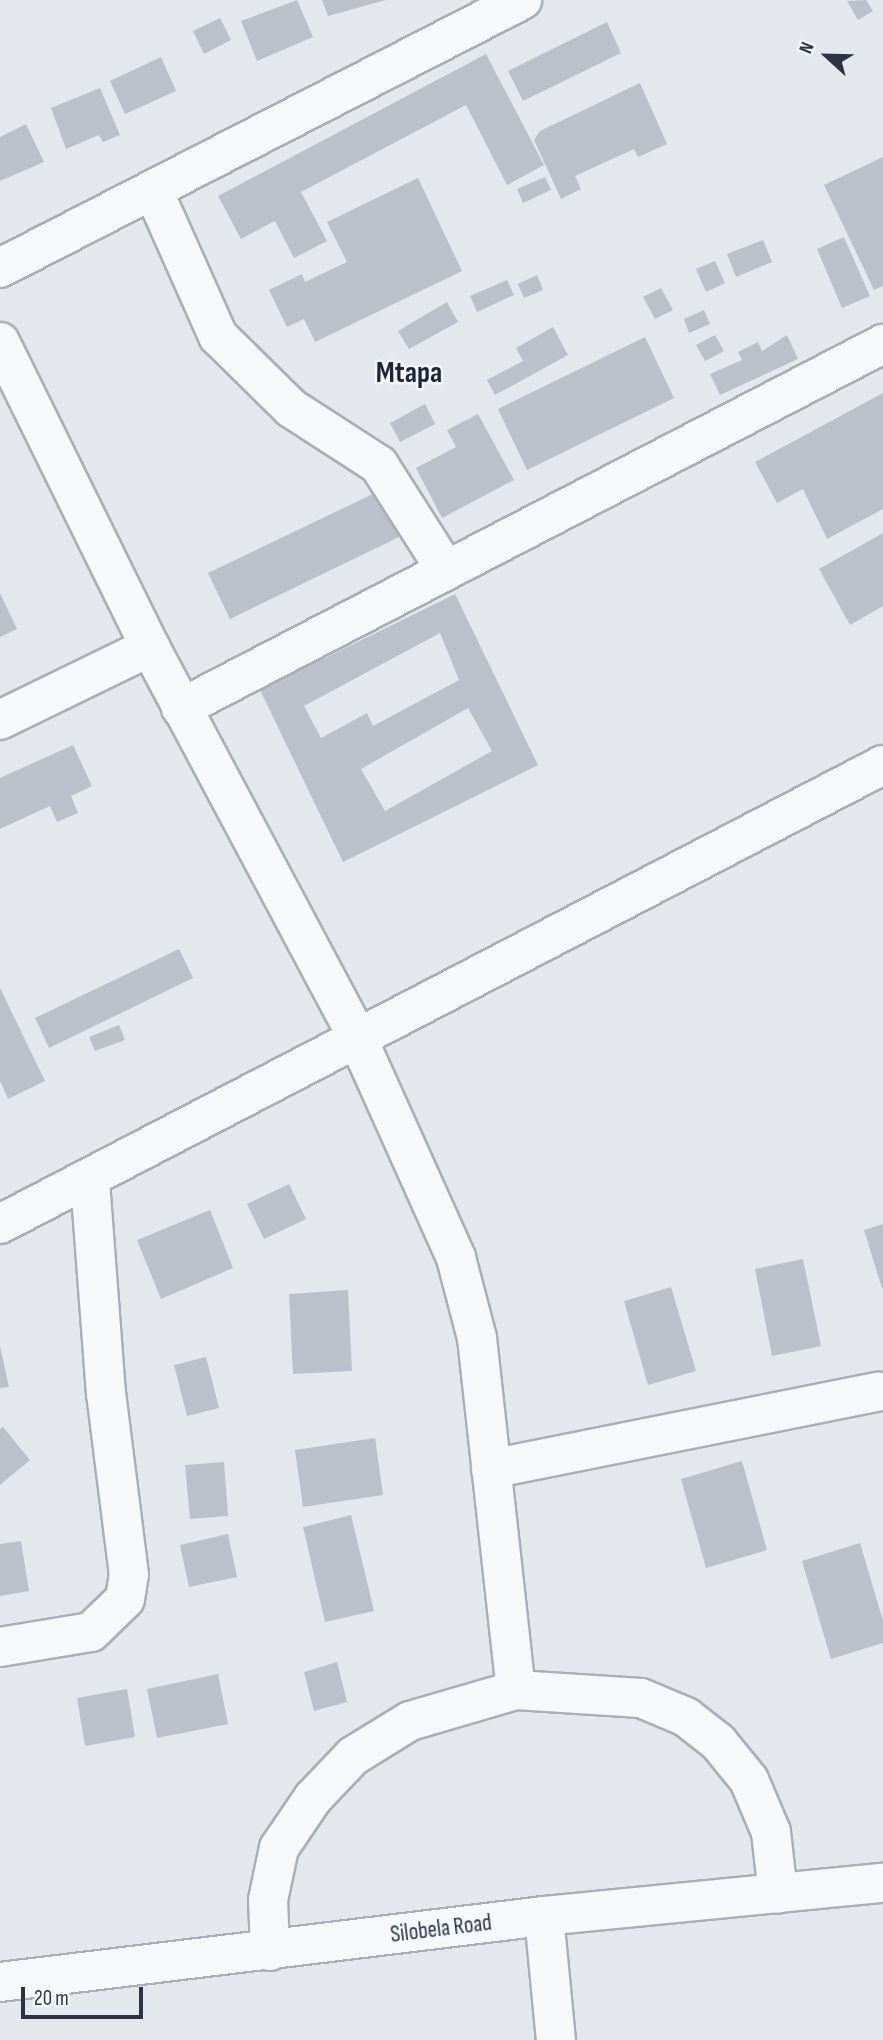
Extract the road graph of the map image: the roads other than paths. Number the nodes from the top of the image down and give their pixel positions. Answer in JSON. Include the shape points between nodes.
{"nodes":[{"id":1,"x":522,"y":0,"type":"edge"},
{"id":2,"x":153,"y":190,"type":"junction"},
{"id":3,"x":0,"y":268,"type":"edge"},
{"id":4,"x":0,"y":342,"type":"edge"},
{"id":5,"x":883,"y":344,"type":"edge"},
{"id":6,"x":446,"y":570,"type":"junction"},
{"id":7,"x":150,"y":647,"type":"junction"},
{"id":8,"x":181,"y":708,"type":"junction"},
{"id":9,"x":0,"y":720,"type":"edge"},
{"id":10,"x":883,"y":765,"type":"edge"},
{"id":11,"x":356,"y":1035,"type":"junction"},
{"id":12,"x":90,"y":1180,"type":"junction"},
{"id":13,"x":0,"y":1224,"type":"edge"},
{"id":14,"x":878,"y":1392,"type":"dead end"},
{"id":15,"x":491,"y":1469,"type":"junction"},
{"id":16,"x":0,"y":1647,"type":"edge"},
{"id":17,"x":516,"y":1690,"type":"junction"},
{"id":18,"x":883,"y":1884,"type":"edge"},
{"id":19,"x":778,"y":1894,"type":"junction"},
{"id":20,"x":544,"y":1916,"type":"junction"},
{"id":21,"x":270,"y":1951,"type":"junction"},
{"id":22,"x":0,"y":1982,"type":"edge"},
{"id":23,"x":556,"y":2040,"type":"edge"}],
"edges":[{"from":1,"to":2,"type":"street"},
{"from":2,"to":3,"type":"street"},
{"from":2,"to":6,"type":"street","via":[[218,336],[291,408],[379,465]]},
{"from":4,"to":7,"type":"street"},
{"from":5,"to":6,"type":"street"},
{"from":6,"to":8,"type":"street"},
{"from":7,"to":8,"type":"street"},
{"from":7,"to":9,"type":"street"},
{"from":8,"to":11,"type":"street"},
{"from":10,"to":11,"type":"street"},
{"from":11,"to":12,"type":"street"},
{"from":11,"to":15,"type":"street","via":[[456,1258],[477,1338]]},
{"from":12,"to":13,"type":"street"},
{"from":12,"to":16,"type":"street","via":[[106,1394],[129,1575],[125,1599],[92,1632]]},
{"from":14,"to":15,"type":"street"},
{"from":15,"to":17,"type":"street"},
{"from":17,"to":19,"type":"street","via":[[641,1698],[686,1717],[718,1742],[749,1780],[771,1832]]},
{"from":17,"to":21,"type":"street","via":[[410,1721],[337,1772],[279,1848],[268,1900]]},
{"from":18,"to":19,"type":"street","name":"Silobela Road"},
{"from":19,"to":20,"type":"street","name":"Silobela Road"},
{"from":20,"to":21,"type":"street","name":"Silobela Road"},
{"from":20,"to":23,"type":"street"},
{"from":21,"to":22,"type":"street","name":"Silobela Road"}]}
